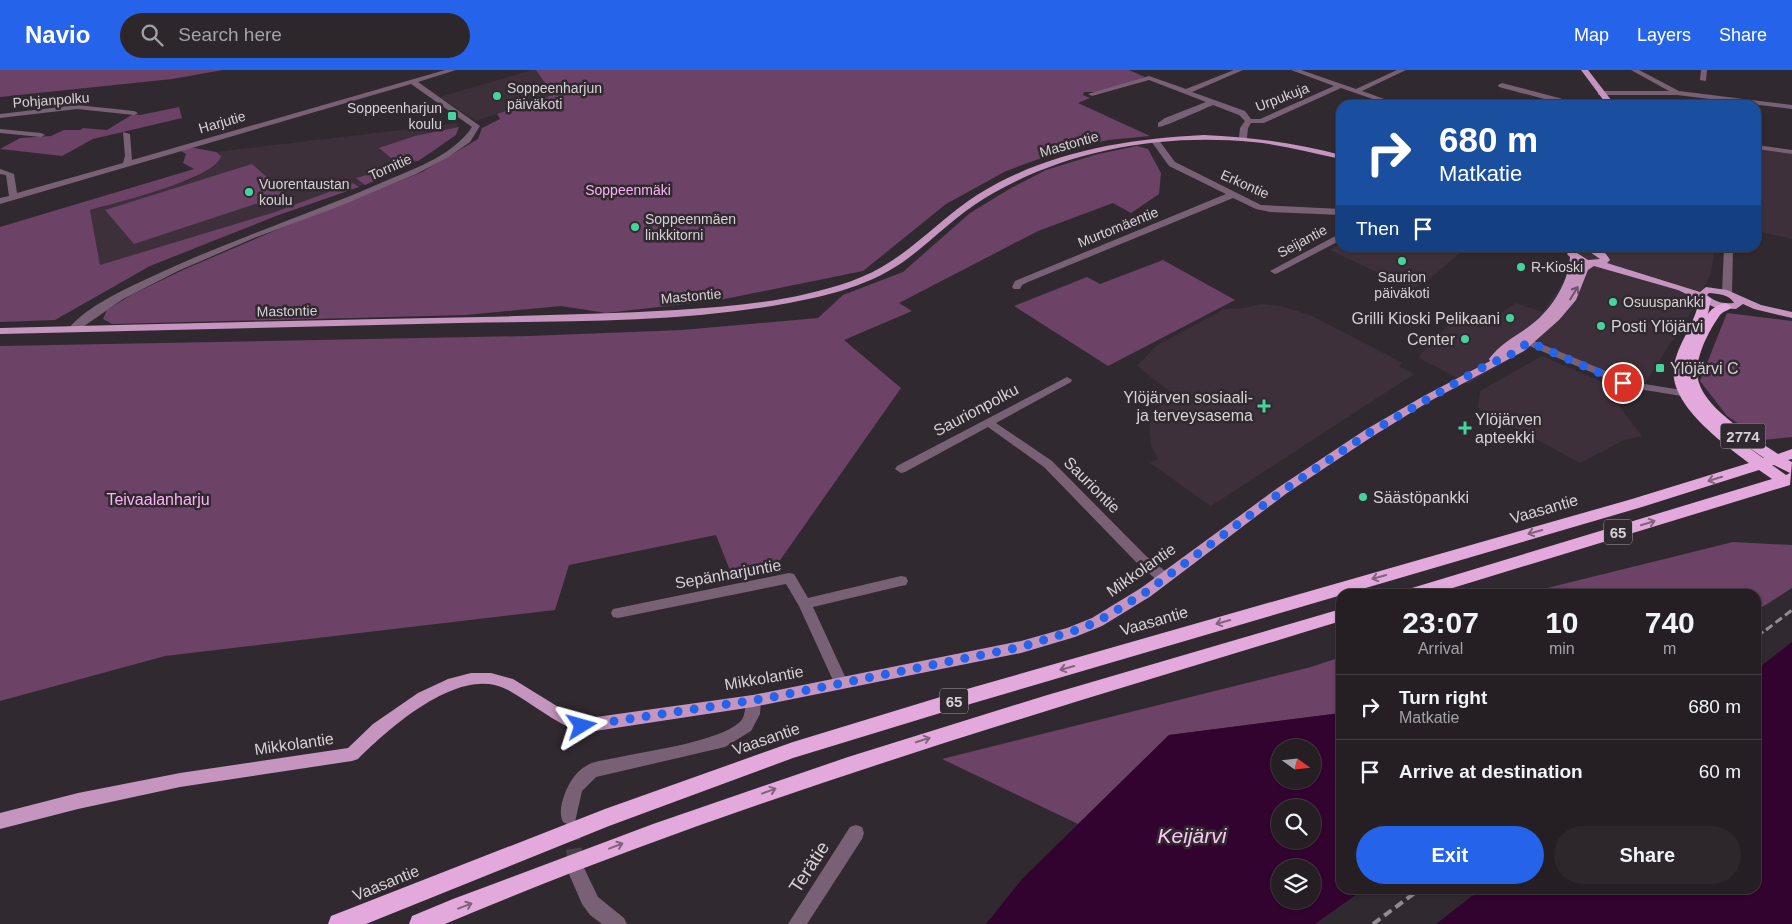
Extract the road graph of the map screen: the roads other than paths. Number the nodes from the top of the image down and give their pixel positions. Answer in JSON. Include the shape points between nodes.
{"nodes":[{"id":1,"x":453,"y":70,"type":"edge"},
{"id":2,"x":1240,"y":70,"type":"edge"},
{"id":3,"x":1294,"y":70,"type":"edge"},
{"id":4,"x":1403,"y":70,"type":"edge"},
{"id":5,"x":1584,"y":70,"type":"edge"},
{"id":6,"x":1634,"y":70,"type":"edge"},
{"id":7,"x":1704,"y":70,"type":"edge"},
{"id":8,"x":1704,"y":80,"type":"dead end"},
{"id":9,"x":411,"y":82,"type":"junction"},
{"id":10,"x":1502,"y":85,"type":"dead end"},
{"id":11,"x":1340,"y":86,"type":"junction"},
{"id":12,"x":1356,"y":91,"type":"junction"},
{"id":13,"x":1188,"y":92,"type":"junction"},
{"id":14,"x":1601,"y":93,"type":"junction"},
{"id":15,"x":1677,"y":93,"type":"junction"},
{"id":16,"x":1092,"y":94,"type":"dead end"},
{"id":17,"x":1382,"y":100,"type":"edge"},
{"id":18,"x":1557,"y":100,"type":"edge"},
{"id":19,"x":1607,"y":100,"type":"edge"},
{"id":20,"x":1734,"y":100,"type":"edge"},
{"id":21,"x":1213,"y":102,"type":"junction"},
{"id":22,"x":1761,"y":103,"type":"edge"},
{"id":23,"x":1792,"y":107,"type":"edge"},
{"id":24,"x":134,"y":112,"type":"dead end"},
{"id":25,"x":0,"y":116,"type":"edge"},
{"id":26,"x":1249,"y":121,"type":"junction"},
{"id":27,"x":1161,"y":125,"type":"dead end"},
{"id":28,"x":0,"y":131,"type":"edge"},
{"id":29,"x":41,"y":134,"type":"dead end"},
{"id":30,"x":126,"y":134,"type":"dead end"},
{"id":31,"x":1243,"y":138,"type":"junction"},
{"id":32,"x":1154,"y":141,"type":"junction"},
{"id":33,"x":1761,"y":148,"type":"edge"},
{"id":34,"x":1792,"y":152,"type":"edge"},
{"id":35,"x":1336,"y":155,"type":"edge"},
{"id":36,"x":127,"y":164,"type":"junction"},
{"id":37,"x":0,"y":172,"type":"edge"},
{"id":38,"x":1232,"y":195,"type":"junction"},
{"id":39,"x":13,"y":197,"type":"junction"},
{"id":40,"x":0,"y":200,"type":"edge"},
{"id":41,"x":1336,"y":212,"type":"edge"},
{"id":42,"x":1336,"y":239,"type":"edge"},
{"id":43,"x":1576,"y":252,"type":"edge"},
{"id":44,"x":1583,"y":252,"type":"edge"},
{"id":45,"x":1728,"y":252,"type":"edge"},
{"id":46,"x":1599,"y":257,"type":"edge"},
{"id":47,"x":1275,"y":271,"type":"dead end"},
{"id":48,"x":1017,"y":287,"type":"dead end"},
{"id":49,"x":1706,"y":295,"type":"junction"},
{"id":50,"x":1732,"y":296,"type":"junction"},
{"id":51,"x":1727,"y":307,"type":"junction"},
{"id":52,"x":1792,"y":317,"type":"edge"},
{"id":53,"x":73,"y":330,"type":"junction"},
{"id":54,"x":0,"y":331,"type":"edge"},
{"id":55,"x":1524,"y":340,"type":"junction"},
{"id":56,"x":1067,"y":380,"type":"dead end"},
{"id":57,"x":1692,"y":395,"type":"junction"},
{"id":58,"x":990,"y":423,"type":"junction"},
{"id":59,"x":1792,"y":454,"type":"edge"},
{"id":60,"x":1769,"y":462,"type":"junction"},
{"id":61,"x":901,"y":469,"type":"dead end"},
{"id":62,"x":1790,"y":476,"type":"edge"},
{"id":63,"x":1164,"y":578,"type":"junction"},
{"id":64,"x":901,"y":581,"type":"dead end"},
{"id":65,"x":1340,"y":589,"type":"edge"},
{"id":66,"x":1428,"y":589,"type":"edge"},
{"id":67,"x":1336,"y":590,"type":"edge"},
{"id":68,"x":805,"y":604,"type":"junction"},
{"id":69,"x":618,"y":613,"type":"dead end"},
{"id":70,"x":1336,"y":616,"type":"edge"},
{"id":71,"x":841,"y":683,"type":"junction"},
{"id":72,"x":753,"y":700,"type":"junction"},
{"id":73,"x":569,"y":816,"type":"tunnel mouth"},
{"id":74,"x":0,"y":821,"type":"edge"},
{"id":75,"x":856,"y":833,"type":"dead end"},
{"id":76,"x":578,"y":874,"type":"tunnel mouth"},
{"id":77,"x":339,"y":924,"type":"edge"},
{"id":78,"x":420,"y":924,"type":"edge"},
{"id":79,"x":618,"y":924,"type":"edge"},
{"id":80,"x":797,"y":924,"type":"edge"}],
"edges":[{"from":1,"to":9,"type":"street","name":"Harjutie"},
{"from":2,"to":13,"type":"street"},
{"from":3,"to":11,"type":"street"},
{"from":4,"to":12,"type":"street"},
{"from":5,"to":14,"type":"main road"},
{"from":6,"to":15,"type":"street"},
{"from":7,"to":8,"type":"street"},
{"from":9,"to":36,"type":"street","name":"Harjutie"},
{"from":9,"to":53,"type":"street","name":"Tornitie","via":[[476,126],[472,136],[447,155],[403,177],[243,239],[148,281],[105,305]]},
{"from":10,"to":18,"type":"street"},
{"from":11,"to":12,"type":"street"},
{"from":11,"to":26,"type":"street","name":"Urpukuja","via":[[1261,121]]},
{"from":12,"to":17,"type":"street"},
{"from":13,"to":16,"type":"street","via":[[1149,78]]},
{"from":13,"to":21,"type":"street"},
{"from":14,"to":15,"type":"street"},
{"from":14,"to":19,"type":"main road"},
{"from":15,"to":20,"type":"street"},
{"from":21,"to":26,"type":"street","via":[[1242,114]]},
{"from":21,"to":27,"type":"street"},
{"from":22,"to":23,"type":"street"},
{"from":24,"to":25,"type":"street","name":"Pohjanpolku","via":[[77,107]]},
{"from":26,"to":31,"type":"street","name":"Urpukuja"},
{"from":28,"to":29,"type":"street"},
{"from":30,"to":36,"type":"street"},
{"from":31,"to":32,"type":"main road","name":"Mastontie"},
{"from":31,"to":35,"type":"main road","name":"Mastontie","via":[[1278,141]]},
{"from":32,"to":38,"type":"street","name":"Erkontie","via":[[1172,164]]},
{"from":32,"to":53,"type":"main road","name":"Mastontie","via":[[1097,149],[1035,168],[975,200],[886,269],[855,283],[802,297],[722,308],[618,316]]},
{"from":33,"to":34,"type":"street"},
{"from":36,"to":39,"type":"street","name":"Harjutie"},
{"from":37,"to":39,"type":"street","via":[[10,174]]},
{"from":38,"to":41,"type":"street","name":"Erkontie","via":[[1270,210]]},
{"from":38,"to":48,"type":"street","name":"Murtomäentie","via":[[1025,280]]},
{"from":39,"to":40,"type":"street","name":"Harjutie"},
{"from":42,"to":47,"type":"street","name":"Seijantie"},
{"from":43,"to":55,"type":"main road","name":"Mikkolantie","via":[[1575,267],[1559,299]]},
{"from":44,"to":46,"type":"main road"},
{"from":45,"to":50,"type":"street"},
{"from":46,"to":49,"type":"main road"},
{"from":55,"to":46,"type":"main road","name":"Mikkolantie","one_way":true,"via":[[1545,329],[1572,298],[1584,269]]},
{"from":49,"to":50,"type":"main road"},
{"from":49,"to":51,"type":"main road"},
{"from":49,"to":57,"type":"highway","via":[[1698,326],[1680,368],[1680,379]]},
{"from":50,"to":51,"type":"main road","via":[[1739,304]]},
{"from":50,"to":52,"type":"main road"},
{"from":51,"to":52,"type":"main road"},
{"from":51,"to":57,"type":"highway","number":"2774","via":[[1713,316],[1690,367]]},
{"from":53,"to":54,"type":"main road","name":"Mastontie"},
{"from":55,"to":57,"type":"street","via":[[1630,385]]},
{"from":55,"to":63,"type":"main road","name":"Mikkolantie","via":[[1504,359],[1492,362],[1369,433],[1284,490]]},
{"from":56,"to":58,"type":"street","name":"Saurionpolku"},
{"from":57,"to":60,"type":"highway","number":"2774"},
{"from":58,"to":61,"type":"street","name":"Saurionpolku"},
{"from":58,"to":63,"type":"street","name":"Sauriontie","via":[[1048,464],[1141,559]]},
{"from":59,"to":60,"type":"highway","name":"Vaasantie","number":"65"},
{"from":60,"to":62,"type":"highway","number":"2774"},
{"from":60,"to":65,"type":"highway","name":"Vaasantie","number":"65","one_way":true},
{"from":66,"to":62,"type":"highway","number":"65","one_way":true},
{"from":63,"to":71,"type":"main road","name":"Mikkolantie","via":[[1109,615],[1070,633],[1021,647]]},
{"from":64,"to":68,"type":"street"},
{"from":67,"to":77,"type":"highway","name":"Vaasantie","number":"65","one_way":true,"via":[[793,750],[606,818]]},
{"from":68,"to":69,"type":"street","name":"Sepänharjuntie","via":[[789,578]]},
{"from":68,"to":71,"type":"street","name":"Sepänharjuntie"},
{"from":78,"to":70,"type":"highway","number":"65","one_way":true,"via":[[626,842],[810,777],[977,722]]},
{"from":71,"to":72,"type":"main road","name":"Mikkolantie"},
{"from":72,"to":73,"type":"street","via":[[752,714],[746,726],[719,742],[591,771],[575,787]]},
{"from":72,"to":74,"type":"main road","name":"Mikkolantie","via":[[582,726],[568,721],[508,683],[491,678],[471,679],[453,683],[423,697],[378,729],[352,754],[148,786]]},
{"from":75,"to":80,"type":"street","name":"Terätie"},
{"from":76,"to":79,"type":"street","via":[[587,900]]}]}
